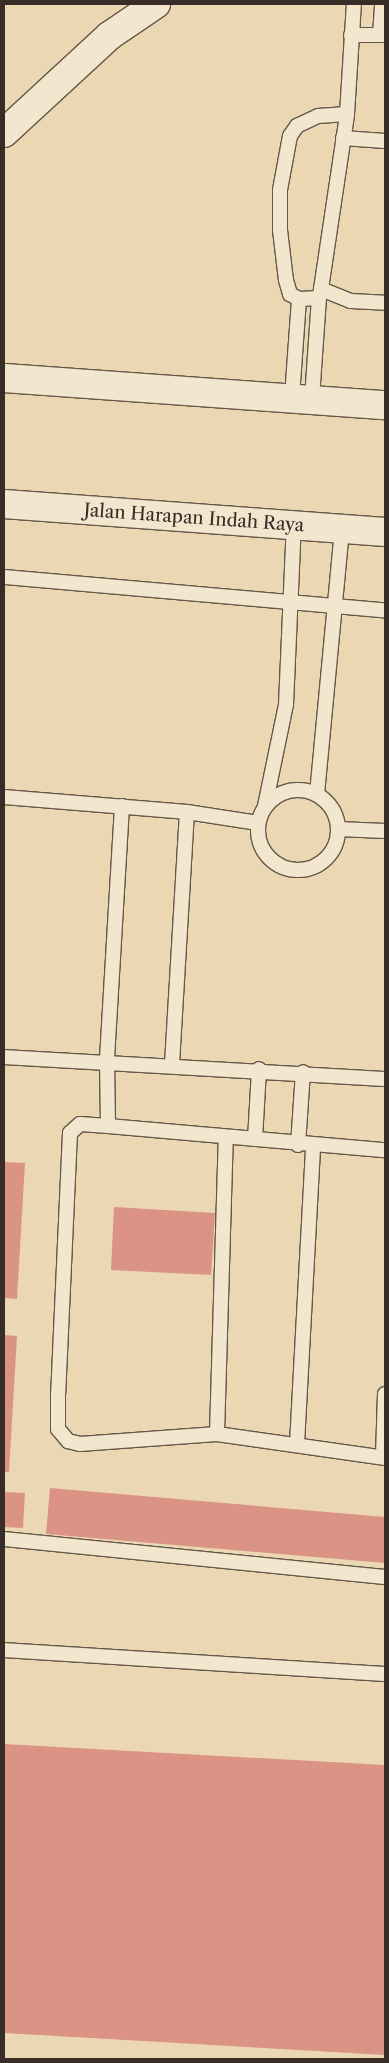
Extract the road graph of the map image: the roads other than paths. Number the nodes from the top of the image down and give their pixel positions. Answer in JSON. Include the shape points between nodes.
{"nodes":[{"id":1,"x":156,"y":4,"type":"edge"},
{"id":2,"x":354,"y":4,"type":"edge"},
{"id":3,"x":382,"y":4,"type":"edge"},
{"id":4,"x":352,"y":35,"type":"junction"},
{"id":5,"x":383,"y":35,"type":"edge"},
{"id":6,"x":347,"y":114,"type":"junction"},
{"id":7,"x":4,"y":133,"type":"edge"},
{"id":8,"x":343,"y":138,"type":"junction"},
{"id":9,"x":385,"y":141,"type":"edge"},
{"id":10,"x":320,"y":294,"type":"junction"},
{"id":11,"x":299,"y":299,"type":"junction"},
{"id":12,"x":385,"y":303,"type":"edge"},
{"id":13,"x":4,"y":378,"type":"edge"},
{"id":14,"x":302,"y":398,"type":"junction"},
{"id":15,"x":385,"y":405,"type":"edge"},
{"id":16,"x":4,"y":504,"type":"edge"},
{"id":17,"x":294,"y":525,"type":"junction"},
{"id":18,"x":342,"y":528,"type":"junction"},
{"id":19,"x":385,"y":532,"type":"edge"},
{"id":20,"x":4,"y":577,"type":"edge"},
{"id":21,"x":292,"y":602,"type":"junction"},
{"id":22,"x":335,"y":603,"type":"junction"},
{"id":23,"x":385,"y":610,"type":"edge"},
{"id":24,"x":317,"y":794,"type":"junction"},
{"id":25,"x":4,"y":797,"type":"edge"},
{"id":26,"x":122,"y":806,"type":"junction"},
{"id":27,"x":264,"y":806,"type":"junction"},
{"id":28,"x":187,"y":812,"type":"junction"},
{"id":29,"x":258,"y":823,"type":"junction"},
{"id":30,"x":338,"y":829,"type":"junction"},
{"id":31,"x":385,"y":831,"type":"edge"},
{"id":32,"x":4,"y":1057,"type":"edge"},
{"id":33,"x":107,"y":1061,"type":"junction"},
{"id":34,"x":172,"y":1064,"type":"junction"},
{"id":35,"x":259,"y":1069,"type":"junction"},
{"id":36,"x":303,"y":1072,"type":"junction"},
{"id":37,"x":385,"y":1079,"type":"edge"},
{"id":38,"x":108,"y":1126,"type":"junction"},
{"id":39,"x":226,"y":1138,"type":"junction"},
{"id":40,"x":255,"y":1140,"type":"junction"},
{"id":41,"x":298,"y":1145,"type":"junction"},
{"id":42,"x":313,"y":1146,"type":"junction"},
{"id":43,"x":385,"y":1150,"type":"edge"},
{"id":44,"x":385,"y":1394,"type":"edge"},
{"id":45,"x":217,"y":1434,"type":"junction"},
{"id":46,"x":297,"y":1444,"type":"junction"},
{"id":47,"x":384,"y":1458,"type":"edge"},
{"id":48,"x":4,"y":1539,"type":"edge"},
{"id":49,"x":385,"y":1578,"type":"edge"},
{"id":50,"x":4,"y":1650,"type":"edge"},
{"id":51,"x":385,"y":1674,"type":"edge"}],
"edges":[{"from":1,"to":7,"type":"street","via":[[109,36]]},
{"from":2,"to":4,"type":"lane"},
{"from":3,"to":5,"type":"lane"},
{"from":4,"to":5,"type":"lane"},
{"from":4,"to":6,"type":"lane"},
{"from":6,"to":8,"type":"lane"},
{"from":6,"to":11,"type":"lane","via":[[318,116],[296,126],[290,136],[280,190],[280,230],[286,280],[290,294]]},
{"from":8,"to":9,"type":"lane"},
{"from":8,"to":10,"type":"lane"},
{"from":10,"to":11,"type":"lane"},
{"from":10,"to":12,"type":"lane","via":[[351,301]]},
{"from":10,"to":14,"type":"lane"},
{"from":11,"to":14,"type":"lane"},
{"from":13,"to":14,"type":"street"},
{"from":14,"to":15,"type":"street"},
{"from":16,"to":17,"type":"street","name":"Jalan Harapan Indah Raya"},
{"from":17,"to":18,"type":"street","name":"Jalan Harapan Indah Raya"},
{"from":17,"to":21,"type":"lane"},
{"from":18,"to":19,"type":"street","name":"Jalan Harapan Indah Raya"},
{"from":18,"to":22,"type":"lane"},
{"from":20,"to":21,"type":"lane"},
{"from":21,"to":22,"type":"lane"},
{"from":21,"to":27,"type":"lane","via":[[286,705]]},
{"from":22,"to":23,"type":"lane"},
{"from":22,"to":24,"type":"lane"},
{"from":24,"to":27,"type":"lane","via":[[288,790]]},
{"from":24,"to":30,"type":"lane","via":[[336,815]]},
{"from":25,"to":26,"type":"lane"},
{"from":26,"to":28,"type":"lane"},
{"from":26,"to":33,"type":"lane"},
{"from":27,"to":29,"type":"lane"},
{"from":28,"to":29,"type":"lane"},
{"from":28,"to":34,"type":"lane"},
{"from":29,"to":30,"type":"lane","via":[[266,855],[294,870],[311,868],[325,860]]},
{"from":30,"to":31,"type":"lane"},
{"from":32,"to":33,"type":"lane"},
{"from":33,"to":34,"type":"lane"},
{"from":33,"to":38,"type":"lane"},
{"from":34,"to":35,"type":"lane"},
{"from":35,"to":36,"type":"lane"},
{"from":35,"to":40,"type":"lane"},
{"from":36,"to":37,"type":"lane"},
{"from":36,"to":41,"type":"lane"},
{"from":38,"to":39,"type":"lane"},
{"from":38,"to":45,"type":"lane","via":[[80,1124],[70,1132],[58,1429],[68,1441],[80,1444]]},
{"from":39,"to":40,"type":"lane"},
{"from":39,"to":45,"type":"lane"},
{"from":40,"to":41,"type":"lane"},
{"from":41,"to":42,"type":"lane"},
{"from":42,"to":43,"type":"lane"},
{"from":42,"to":46,"type":"lane"},
{"from":44,"to":47,"type":"lane"},
{"from":45,"to":46,"type":"lane"},
{"from":46,"to":47,"type":"lane"},
{"from":48,"to":49,"type":"lane"},
{"from":50,"to":51,"type":"lane"}]}
